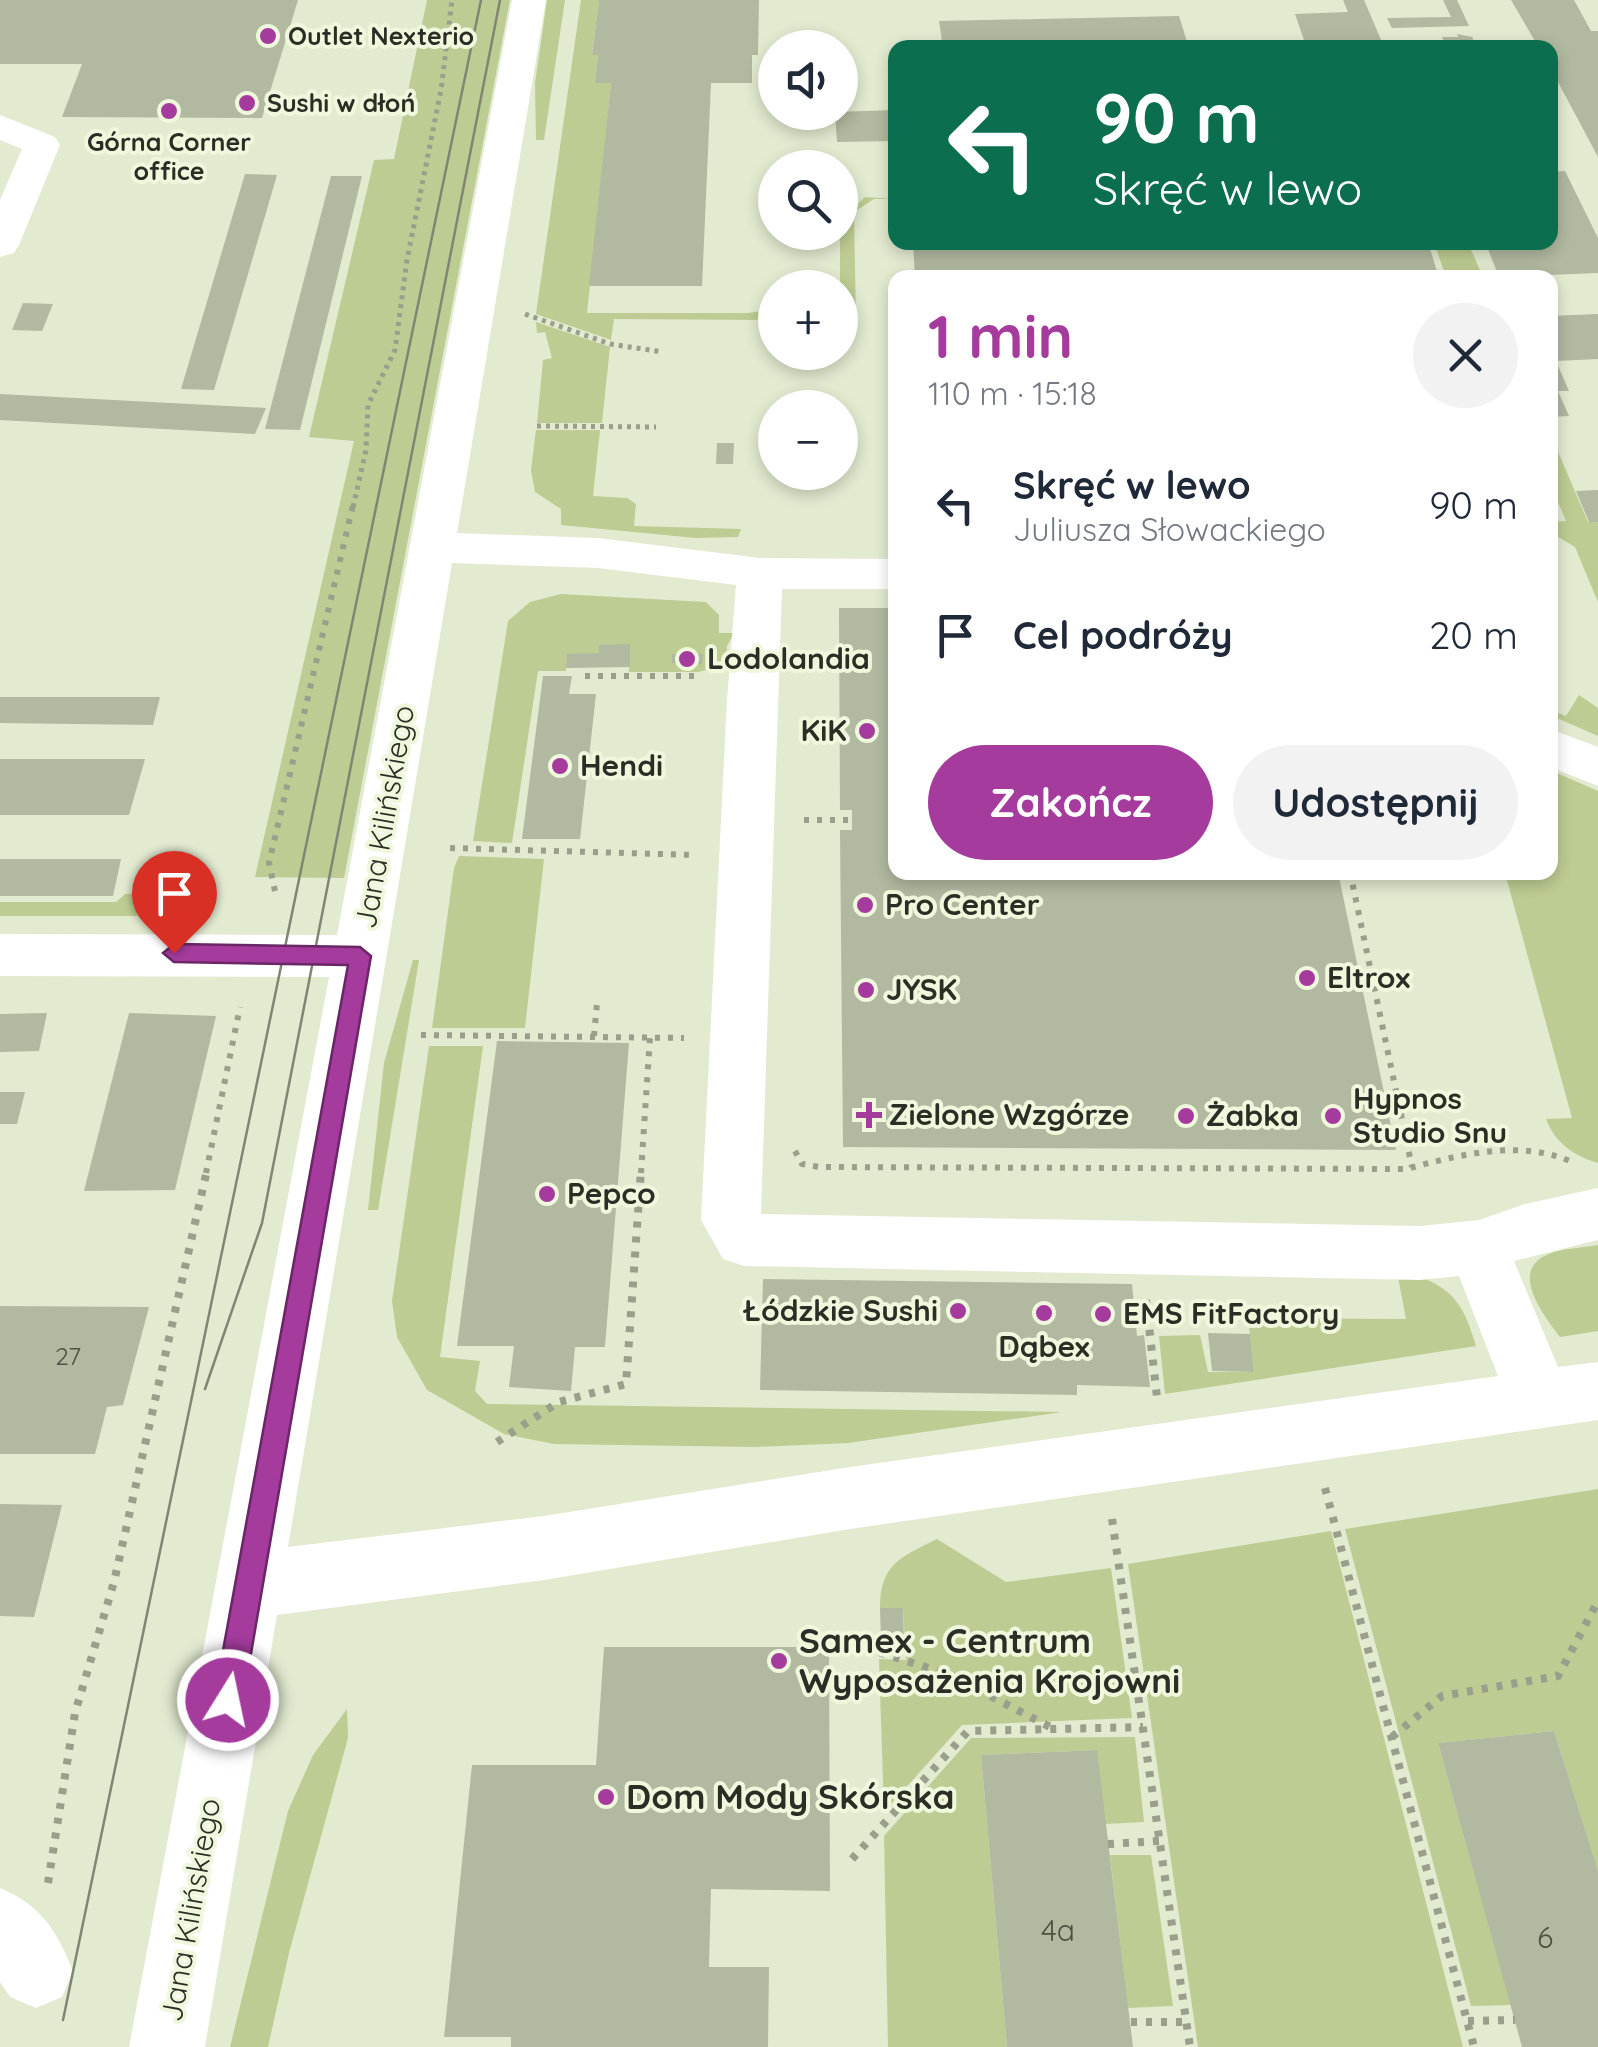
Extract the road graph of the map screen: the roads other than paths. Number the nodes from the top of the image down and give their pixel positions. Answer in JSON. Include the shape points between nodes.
{"nodes":[{"id":1,"x":529,"y":0,"type":"edge"},
{"id":2,"x":0,"y":126,"type":"edge"},
{"id":3,"x":0,"y":245,"type":"edge"},
{"id":4,"x":432,"y":547,"type":"junction"},
{"id":5,"x":760,"y":573,"type":"junction"},
{"id":6,"x":888,"y":574,"type":"edge"},
{"id":7,"x":1558,"y":750,"type":"edge"},
{"id":8,"x":1598,"y":768,"type":"edge"},
{"id":9,"x":0,"y":955,"type":"edge"},
{"id":10,"x":360,"y":956,"type":"junction"},
{"id":11,"x":1589,"y":1191,"type":"edge"},
{"id":12,"x":1480,"y":1247,"type":"junction"},
{"id":13,"x":1570,"y":1395,"type":"edge"},
{"id":14,"x":249,"y":1585,"type":"junction"},
{"id":15,"x":167,"y":2047,"type":"edge"}],
"edges":[{"from":1,"to":4,"type":"street","name":"Jana Kilińskiego"},
{"from":2,"to":3,"type":"street","via":[[42,145]]},
{"from":4,"to":5,"type":"street","via":[[598,553]]},
{"from":4,"to":10,"type":"street","name":"Jana Kilińskiego"},
{"from":5,"to":6,"type":"street"},
{"from":5,"to":12,"type":"street","via":[[730,1220],[744,1240],[1420,1252]]},
{"from":7,"to":8,"type":"street"},
{"from":9,"to":10,"type":"street"},
{"from":10,"to":14,"type":"street","name":"Jana Kilińskiego"},
{"from":11,"to":12,"type":"street","via":[[1525,1230]]},
{"from":12,"to":13,"type":"street","via":[[1517,1349]]},
{"from":13,"to":14,"type":"street","via":[[544,1548]]},
{"from":14,"to":15,"type":"street","name":"Jana Kilińskiego"}]}
